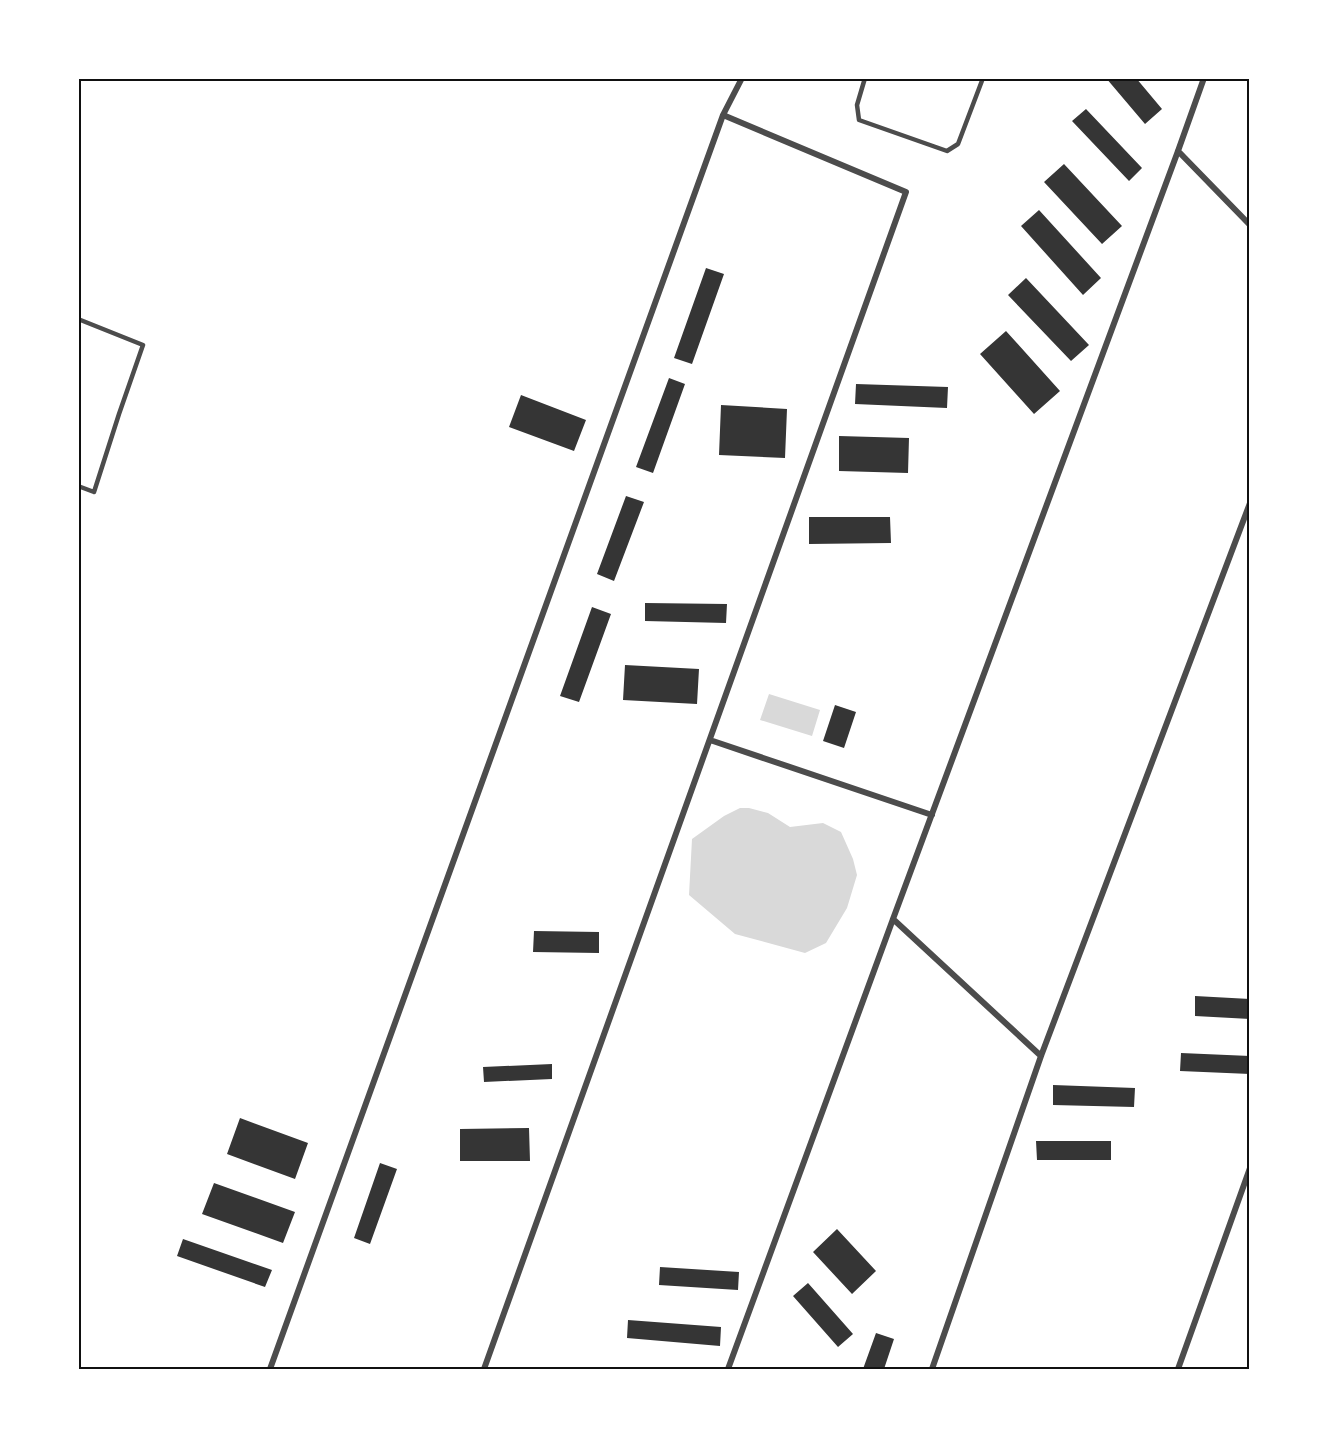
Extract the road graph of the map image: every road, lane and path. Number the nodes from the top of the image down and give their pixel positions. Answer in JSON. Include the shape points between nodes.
{"nodes":[{"id":1,"x":742,"y":78,"type":"edge"},
{"id":2,"x":865,"y":78,"type":"edge"},
{"id":3,"x":983,"y":78,"type":"edge"},
{"id":4,"x":1204,"y":78,"type":"edge"},
{"id":5,"x":723,"y":115,"type":"junction"},
{"id":6,"x":1178,"y":151,"type":"junction"},
{"id":7,"x":1250,"y":225,"type":"edge"},
{"id":8,"x":78,"y":319,"type":"edge"},
{"id":9,"x":78,"y":486,"type":"edge"},
{"id":10,"x":1250,"y":502,"type":"edge"},
{"id":11,"x":710,"y":740,"type":"junction"},
{"id":12,"x":932,"y":815,"type":"junction"},
{"id":13,"x":893,"y":919,"type":"junction"},
{"id":14,"x":1041,"y":1056,"type":"junction"},
{"id":15,"x":1250,"y":1168,"type":"edge"},
{"id":16,"x":270,"y":1369,"type":"edge"},
{"id":17,"x":484,"y":1369,"type":"edge"},
{"id":18,"x":728,"y":1369,"type":"edge"},
{"id":19,"x":932,"y":1369,"type":"edge"},
{"id":20,"x":1178,"y":1369,"type":"edge"}],
"edges":[{"from":1,"to":5,"type":"street"},
{"from":2,"to":3,"type":"lane","via":[[857,105],[859,120],[947,151],[958,144]]},
{"from":4,"to":6,"type":"street"},
{"from":5,"to":11,"type":"street","via":[[906,192]]},
{"from":5,"to":16,"type":"street"},
{"from":6,"to":7,"type":"street"},
{"from":6,"to":12,"type":"street"},
{"from":8,"to":9,"type":"lane","via":[[143,345],[94,492]]},
{"from":10,"to":14,"type":"street"},
{"from":11,"to":12,"type":"street"},
{"from":11,"to":17,"type":"street"},
{"from":12,"to":13,"type":"street"},
{"from":13,"to":14,"type":"street"},
{"from":13,"to":18,"type":"street"},
{"from":14,"to":19,"type":"street"},
{"from":15,"to":20,"type":"street"}]}
